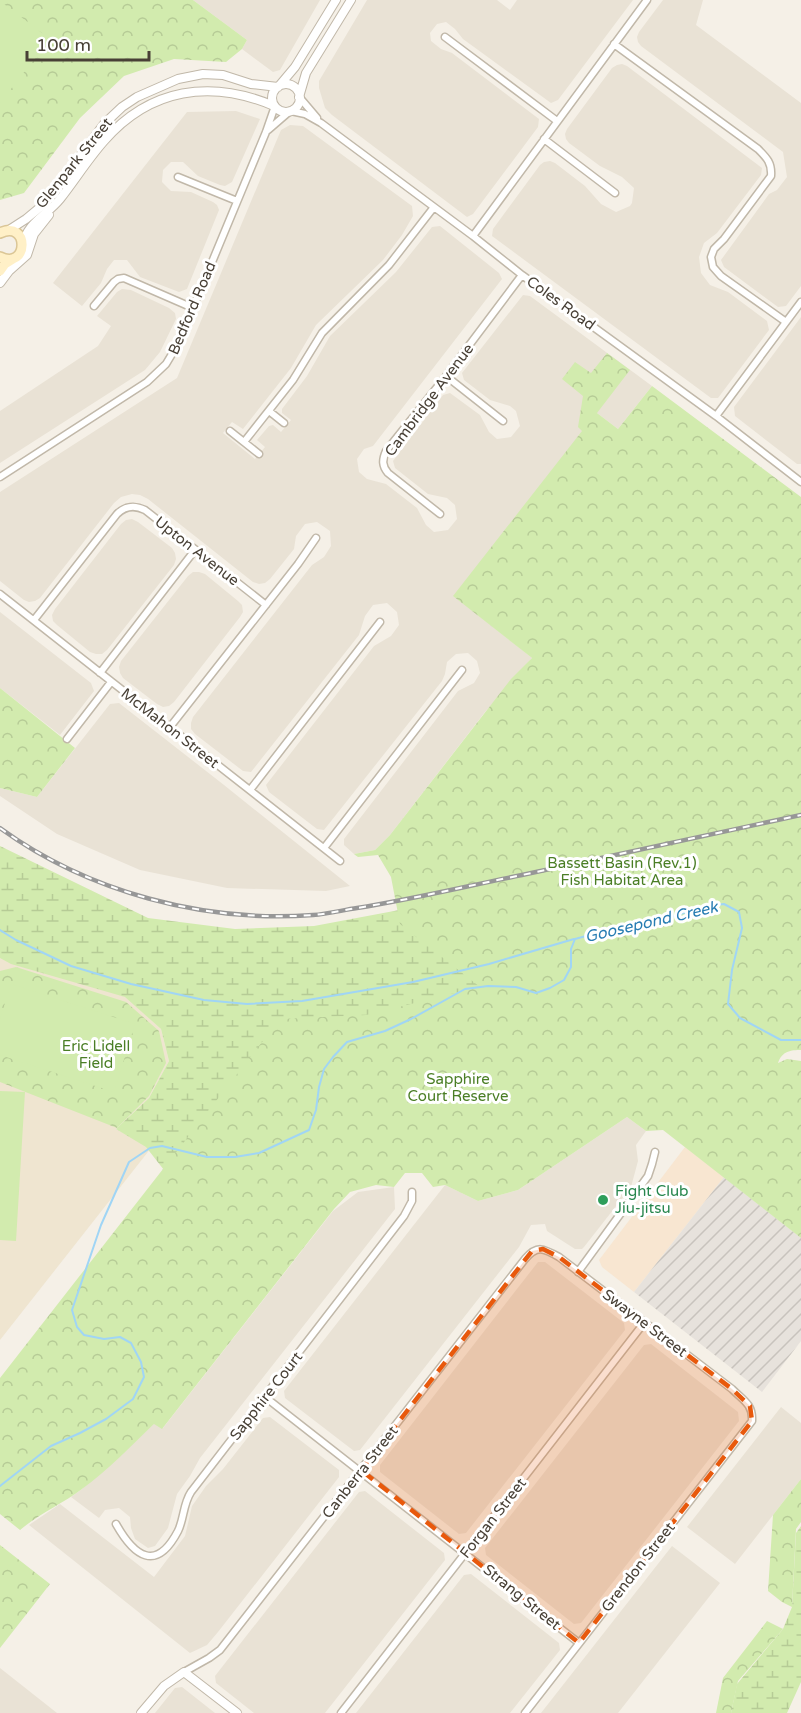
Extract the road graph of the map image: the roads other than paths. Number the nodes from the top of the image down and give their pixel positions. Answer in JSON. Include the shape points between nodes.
{"nodes":[{"id":1,"x":336,"y":0,"type":"edge"},
{"id":2,"x":351,"y":0,"type":"edge"},
{"id":3,"x":647,"y":0,"type":"edge"},
{"id":4,"x":445,"y":37,"type":"dead end"},
{"id":5,"x":614,"y":44,"type":"junction"},
{"id":6,"x":278,"y":87,"type":"junction"},
{"id":7,"x":299,"y":97,"type":"junction"},
{"id":8,"x":274,"y":106,"type":"junction"},
{"id":9,"x":291,"y":111,"type":"junction"},
{"id":10,"x":557,"y":121,"type":"junction"},
{"id":11,"x":321,"y":123,"type":"junction"},
{"id":12,"x":266,"y":132,"type":"junction"},
{"id":13,"x":544,"y":139,"type":"junction"},
{"id":14,"x":178,"y":177,"type":"dead end"},
{"id":15,"x":615,"y":193,"type":"dead end"},
{"id":16,"x":58,"y":201,"type":"junction"},
{"id":17,"x":237,"y":201,"type":"junction"},
{"id":18,"x":434,"y":207,"type":"junction"},
{"id":19,"x":4,"y":231,"type":"edge"},
{"id":20,"x":473,"y":236,"type":"junction"},
{"id":21,"x":23,"y":244,"type":"junction"},
{"id":22,"x":0,"y":257,"type":"edge"},
{"id":23,"x":13,"y":259,"type":"junction"},
{"id":24,"x":121,"y":269,"type":"dead end"},
{"id":25,"x":0,"y":271,"type":"edge"},
{"id":26,"x":522,"y":275,"type":"junction"},
{"id":27,"x":122,"y":278,"type":"junction"},
{"id":28,"x":0,"y":283,"type":"edge"},
{"id":29,"x":801,"y":302,"type":"edge"},
{"id":30,"x":94,"y":306,"type":"dead end"},
{"id":31,"x":193,"y":308,"type":"junction"},
{"id":32,"x":786,"y":322,"type":"junction"},
{"id":33,"x":446,"y":376,"type":"junction"},
{"id":34,"x":269,"y":411,"type":"junction"},
{"id":35,"x":716,"y":416,"type":"junction"},
{"id":36,"x":503,"y":421,"type":"dead end"},
{"id":37,"x":284,"y":423,"type":"dead end"},
{"id":38,"x":230,"y":431,"type":"dead end"},
{"id":39,"x":244,"y":442,"type":"junction"},
{"id":40,"x":259,"y":454,"type":"dead end"},
{"id":41,"x":0,"y":477,"type":"edge"},
{"id":42,"x":801,"y":482,"type":"edge"},
{"id":43,"x":440,"y":514,"type":"dead end"},
{"id":44,"x":316,"y":538,"type":"dead end"},
{"id":45,"x":195,"y":550,"type":"junction"},
{"id":46,"x":0,"y":594,"type":"edge"},
{"id":47,"x":266,"y":605,"type":"junction"},
{"id":48,"x":34,"y":620,"type":"junction"},
{"id":49,"x":380,"y":622,"type":"dead end"},
{"id":50,"x":462,"y":670,"type":"dead end"},
{"id":51,"x":100,"y":673,"type":"junction"},
{"id":52,"x":111,"y":682,"type":"junction"},
{"id":53,"x":170,"y":727,"type":"junction"},
{"id":54,"x":68,"y":739,"type":"dead end"},
{"id":55,"x":250,"y":790,"type":"junction"},
{"id":56,"x":324,"y":848,"type":"junction"},
{"id":57,"x":340,"y":861,"type":"dead end"},
{"id":58,"x":654,"y":1152,"type":"dead end"},
{"id":59,"x":412,"y":1192,"type":"dead end"},
{"id":60,"x":525,"y":1259,"type":"joint"},
{"id":61,"x":578,"y":1272,"type":"junction"},
{"id":62,"x":644,"y":1323,"type":"junction"},
{"id":63,"x":265,"y":1396,"type":"junction"},
{"id":64,"x":752,"y":1421,"type":"joint"},
{"id":65,"x":361,"y":1470,"type":"junction"},
{"id":66,"x":116,"y":1524,"type":"dead end"},
{"id":67,"x":466,"y":1553,"type":"junction"},
{"id":68,"x":579,"y":1643,"type":"junction"},
{"id":69,"x":184,"y":1672,"type":"junction"},
{"id":70,"x":141,"y":1713,"type":"edge"},
{"id":71,"x":237,"y":1713,"type":"edge"},
{"id":72,"x":341,"y":1713,"type":"edge"},
{"id":73,"x":525,"y":1713,"type":"edge"}],
"edges":[{"from":1,"to":6,"type":"street","via":[[295,67]]},
{"from":2,"to":7,"type":"street","via":[[306,73]]},
{"from":3,"to":5,"type":"street"},
{"from":4,"to":10,"type":"street"},
{"from":5,"to":10,"type":"street"},
{"from":5,"to":32,"type":"street","via":[[766,157],[771,176],[711,257],[721,276]]},
{"from":6,"to":7,"type":"street","via":[[292,86]]},
{"from":6,"to":8,"type":"street","via":[[272,96]]},
{"from":6,"to":19,"type":"street","name":"Glenpark Street","via":[[203,74],[178,79],[137,97],[104,124],[44,204]]},
{"from":7,"to":9,"type":"street"},
{"from":7,"to":11,"type":"street","name":"Coles Road"},
{"from":8,"to":9,"type":"street"},
{"from":8,"to":12,"type":"street","name":"Bedford Road"},
{"from":8,"to":16,"type":"street","name":"Glenpark Street","via":[[243,95],[205,90],[158,101],[109,135]]},
{"from":9,"to":11,"type":"street","name":"Coles Road","via":[[307,114]]},
{"from":9,"to":12,"type":"street","name":"Bedford Road"},
{"from":10,"to":13,"type":"street"},
{"from":11,"to":18,"type":"street","name":"Coles Road"},
{"from":12,"to":17,"type":"street","name":"Bedford Road"},
{"from":13,"to":15,"type":"street"},
{"from":13,"to":20,"type":"street"},
{"from":14,"to":17,"type":"street"},
{"from":16,"to":21,"type":"street","name":"Glenpark Street","via":[[29,229]]},
{"from":16,"to":28,"type":"street","via":[[34,234],[26,257]]},
{"from":17,"to":31,"type":"street","name":"Bedford Road"},
{"from":18,"to":20,"type":"street","name":"Coles Road"},
{"from":18,"to":34,"type":"street","via":[[389,265],[322,333]]},
{"from":19,"to":21,"type":"main road","via":[[15,232]]},
{"from":20,"to":26,"type":"street","name":"Coles Road"},
{"from":21,"to":23,"type":"main road","via":[[20,254]]},
{"from":22,"to":23,"type":"main road"},
{"from":23,"to":25,"type":"main road"},
{"from":24,"to":27,"type":"street"},
{"from":26,"to":33,"type":"street","name":"Cambridge Avenue"},
{"from":26,"to":35,"type":"street","name":"Coles Road"},
{"from":27,"to":30,"type":"street"},
{"from":27,"to":31,"type":"street"},
{"from":29,"to":32,"type":"street"},
{"from":31,"to":41,"type":"street","name":"Bedford Road","via":[[170,359],[157,375]]},
{"from":32,"to":35,"type":"street"},
{"from":33,"to":36,"type":"street"},
{"from":33,"to":43,"type":"street","name":"Cambridge Avenue","via":[[386,451],[383,463],[388,473]]},
{"from":34,"to":37,"type":"street"},
{"from":34,"to":39,"type":"street"},
{"from":35,"to":42,"type":"street","name":"Coles Road"},
{"from":38,"to":39,"type":"street"},
{"from":39,"to":40,"type":"street"},
{"from":44,"to":47,"type":"street"},
{"from":45,"to":47,"type":"street","name":"Upton Avenue"},
{"from":45,"to":48,"type":"street","name":"Upton Avenue","via":[[146,510],[124,508]]},
{"from":45,"to":51,"type":"street"},
{"from":46,"to":48,"type":"street","name":"McMahon Street"},
{"from":47,"to":53,"type":"street"},
{"from":48,"to":51,"type":"street","name":"McMahon Street"},
{"from":49,"to":55,"type":"street"},
{"from":50,"to":56,"type":"street"},
{"from":51,"to":52,"type":"street","name":"McMahon Street"},
{"from":52,"to":53,"type":"street","name":"McMahon Street"},
{"from":52,"to":54,"type":"street"},
{"from":53,"to":55,"type":"street","name":"McMahon Street"},
{"from":55,"to":56,"type":"street","name":"McMahon Street"},
{"from":56,"to":57,"type":"street","name":"McMahon Street"},
{"from":58,"to":61,"type":"street","via":[[648,1176]]},
{"from":59,"to":63,"type":"street","name":"Sapphire Court","via":[[404,1216]]},
{"from":60,"to":61,"type":"street","name":"Swayne Street","via":[[532,1251],[543,1249]]},
{"from":60,"to":65,"type":"street","name":"Canberra Street"},
{"from":61,"to":62,"type":"street","name":"Swayne Street"},
{"from":62,"to":64,"type":"street","name":"Swayne Street","via":[[743,1399],[750,1406]]},
{"from":62,"to":67,"type":"street","name":"Forgan Street"},
{"from":63,"to":65,"type":"street","name":"Strang Street"},
{"from":63,"to":66,"type":"street","name":"Sapphire Court","via":[[191,1491],[178,1531],[160,1554],[144,1555],[126,1541]]},
{"from":64,"to":68,"type":"street","name":"Grendon Street"},
{"from":65,"to":67,"type":"street","name":"Strang Street"},
{"from":65,"to":69,"type":"street","name":"Canberra Street","via":[[220,1650]]},
{"from":67,"to":68,"type":"street","name":"Strang Street"},
{"from":67,"to":72,"type":"street","name":"Forgan Street"},
{"from":68,"to":73,"type":"street","name":"Grendon Street"},
{"from":69,"to":70,"type":"street","via":[[167,1683]]},
{"from":69,"to":71,"type":"street"}]}
